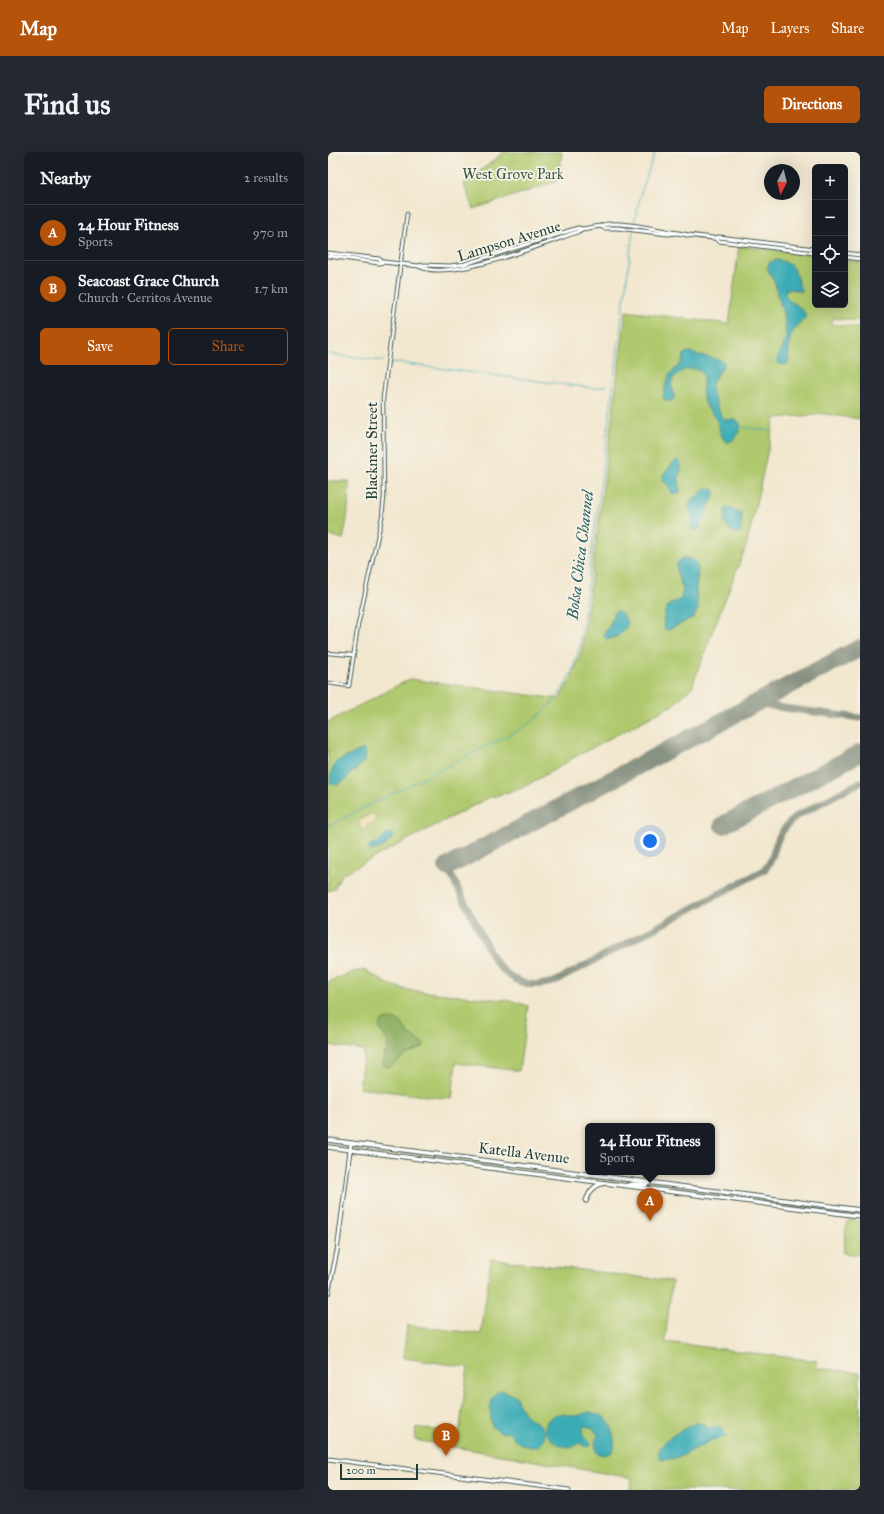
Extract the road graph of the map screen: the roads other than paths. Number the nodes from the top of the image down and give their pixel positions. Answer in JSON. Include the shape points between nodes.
{"nodes":[{"id":1,"x":407,"y":214,"type":"dead end"},
{"id":2,"x":715,"y":238,"type":"junction"},
{"id":3,"x":812,"y":249,"type":"edge"},
{"id":4,"x":328,"y":253,"type":"edge"},
{"id":5,"x":812,"y":253,"type":"edge"},
{"id":6,"x":848,"y":253,"type":"edge"},
{"id":7,"x":860,"y":255,"type":"edge"},
{"id":8,"x":328,"y":256,"type":"edge"},
{"id":9,"x":848,"y":257,"type":"edge"},
{"id":10,"x":860,"y":259,"type":"edge"},
{"id":11,"x":383,"y":262,"type":"junction"},
{"id":12,"x":400,"y":264,"type":"junction"},
{"id":13,"x":328,"y":653,"type":"edge"},
{"id":14,"x":352,"y":656,"type":"junction"},
{"id":15,"x":328,"y":684,"type":"edge"},
{"id":16,"x":328,"y":1140,"type":"edge"},
{"id":17,"x":351,"y":1143,"type":"junction"},
{"id":18,"x":328,"y":1147,"type":"edge"},
{"id":19,"x":350,"y":1150,"type":"junction"},
{"id":20,"x":585,"y":1173,"type":"edge"},
{"id":21,"x":600,"y":1175,"type":"edge"},
{"id":22,"x":649,"y":1182,"type":"junction"},
{"id":23,"x":606,"y":1183,"type":"junction"},
{"id":24,"x":625,"y":1186,"type":"junction"},
{"id":25,"x":586,"y":1201,"type":"dead end"},
{"id":26,"x":860,"y":1210,"type":"edge"},
{"id":27,"x":860,"y":1216,"type":"edge"},
{"id":28,"x":328,"y":1294,"type":"edge"},
{"id":29,"x":328,"y":1459,"type":"edge"},
{"id":30,"x":569,"y":1490,"type":"edge"}],
"edges":[{"from":1,"to":12,"type":"street","name":"Blackmer Street"},
{"from":2,"to":3,"type":"main road","name":"Lampson Avenue"},
{"from":2,"to":5,"type":"main road","name":"Lampson Avenue","via":[[719,241]]},
{"from":2,"to":12,"type":"main road","name":"Lampson Avenue","via":[[610,224],[578,228],[465,264]]},
{"from":4,"to":11,"type":"main road","name":"Lampson Avenue","via":[[379,259]]},
{"from":6,"to":7,"type":"main road"},
{"from":8,"to":11,"type":"main road","name":"Lampson Avenue"},
{"from":9,"to":10,"type":"main road"},
{"from":11,"to":12,"type":"main road","name":"Lampson Avenue"},
{"from":12,"to":14,"type":"street","name":"Blackmer Street","via":[[383,398],[382,517]]},
{"from":13,"to":14,"type":"street"},
{"from":14,"to":15,"type":"street","name":"Blackmer Street","via":[[349,686]]},
{"from":16,"to":17,"type":"main road","name":"Katella Avenue"},
{"from":17,"to":19,"type":"main road"},
{"from":17,"to":20,"type":"main road","name":"Katella Avenue"},
{"from":18,"to":19,"type":"main road","name":"Katella Avenue"},
{"from":19,"to":23,"type":"main road","name":"Katella Avenue"},
{"from":19,"to":28,"type":"main road","via":[[337,1251]]},
{"from":21,"to":22,"type":"main road","name":"Katella Avenue"},
{"from":22,"to":24,"type":"main road","via":[[645,1185]]},
{"from":22,"to":26,"type":"main road","name":"Katella Avenue"},
{"from":23,"to":24,"type":"main road","name":"Katella Avenue"},
{"from":23,"to":25,"type":"main road","via":[[592,1188]]},
{"from":24,"to":27,"type":"main road","name":"Katella Avenue"},
{"from":29,"to":30,"type":"main road"}]}
